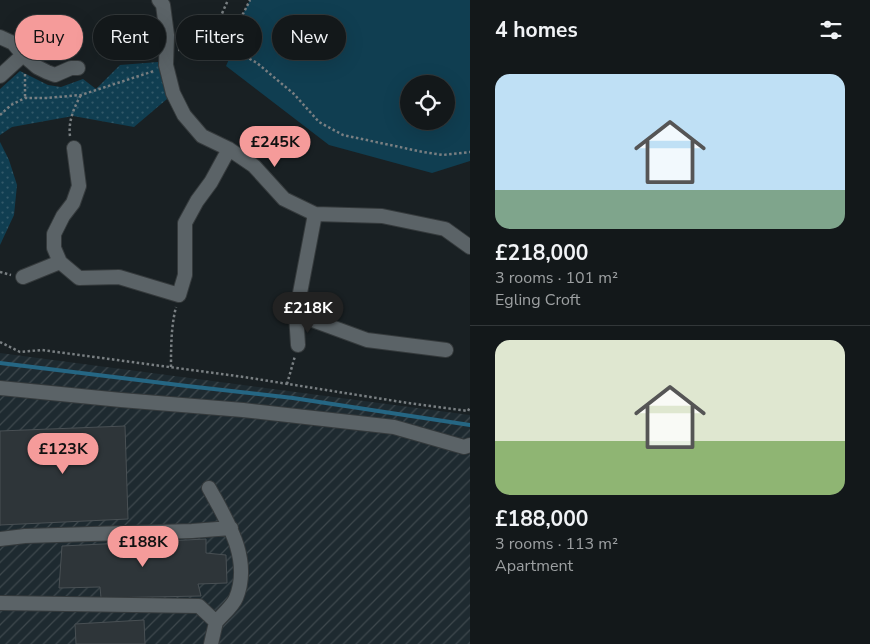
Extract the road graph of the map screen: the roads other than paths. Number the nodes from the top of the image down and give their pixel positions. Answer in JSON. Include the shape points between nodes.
{"nodes":[{"id":1,"x":159,"y":0,"type":"edge"},
{"id":2,"x":0,"y":37,"type":"edge"},
{"id":3,"x":15,"y":45,"type":"edge"},
{"id":4,"x":18,"y":60,"type":"edge"},
{"id":5,"x":29,"y":60,"type":"edge"},
{"id":6,"x":78,"y":68,"type":"dead end"},
{"id":7,"x":0,"y":76,"type":"edge"},
{"id":8,"x":74,"y":148,"type":"road end"},
{"id":9,"x":229,"y":149,"type":"junction"},
{"id":10,"x":315,"y":214,"type":"junction"},
{"id":11,"x":470,"y":248,"type":"edge"},
{"id":12,"x":60,"y":262,"type":"junction"},
{"id":13,"x":23,"y":278,"type":"dead end"},
{"id":14,"x":296,"y":314,"type":"junction"},
{"id":15,"x":298,"y":345,"type":"road end"},
{"id":16,"x":446,"y":350,"type":"dead end"},
{"id":17,"x":0,"y":388,"type":"edge"},
{"id":18,"x":470,"y":445,"type":"edge"},
{"id":19,"x":209,"y":488,"type":"dead end"},
{"id":20,"x":231,"y":528,"type":"junction"},
{"id":21,"x":0,"y":539,"type":"edge"},
{"id":22,"x":0,"y":603,"type":"edge"},
{"id":23,"x":216,"y":622,"type":"junction"},
{"id":24,"x":211,"y":644,"type":"edge"}],
"edges":[{"from":1,"to":9,"type":"street","via":[[163,6],[167,35],[166,66],[172,93],[184,115],[202,136]]},
{"from":2,"to":3,"type":"street"},
{"from":4,"to":7,"type":"street"},
{"from":5,"to":6,"type":"street","via":[[55,75]]},
{"from":8,"to":12,"type":"street","via":[[79,186],[73,203],[54,234],[54,248]]},
{"from":9,"to":10,"type":"street","via":[[254,166],[284,200]]},
{"from":9,"to":12,"type":"street","via":[[185,223],[185,275],[179,296],[119,277],[79,278]]},
{"from":10,"to":11,"type":"street","via":[[382,216],[445,229]]},
{"from":10,"to":14,"type":"street"},
{"from":12,"to":13,"type":"street"},
{"from":14,"to":15,"type":"street"},
{"from":14,"to":16,"type":"street","via":[[367,340]]},
{"from":17,"to":18,"type":"street","via":[[394,427],[464,447]]},
{"from":19,"to":20,"type":"street"},
{"from":20,"to":21,"type":"street"},
{"from":20,"to":23,"type":"street","via":[[241,568],[240,582],[235,600]]},
{"from":22,"to":23,"type":"street","via":[[199,606]]},
{"from":23,"to":24,"type":"street"}]}
